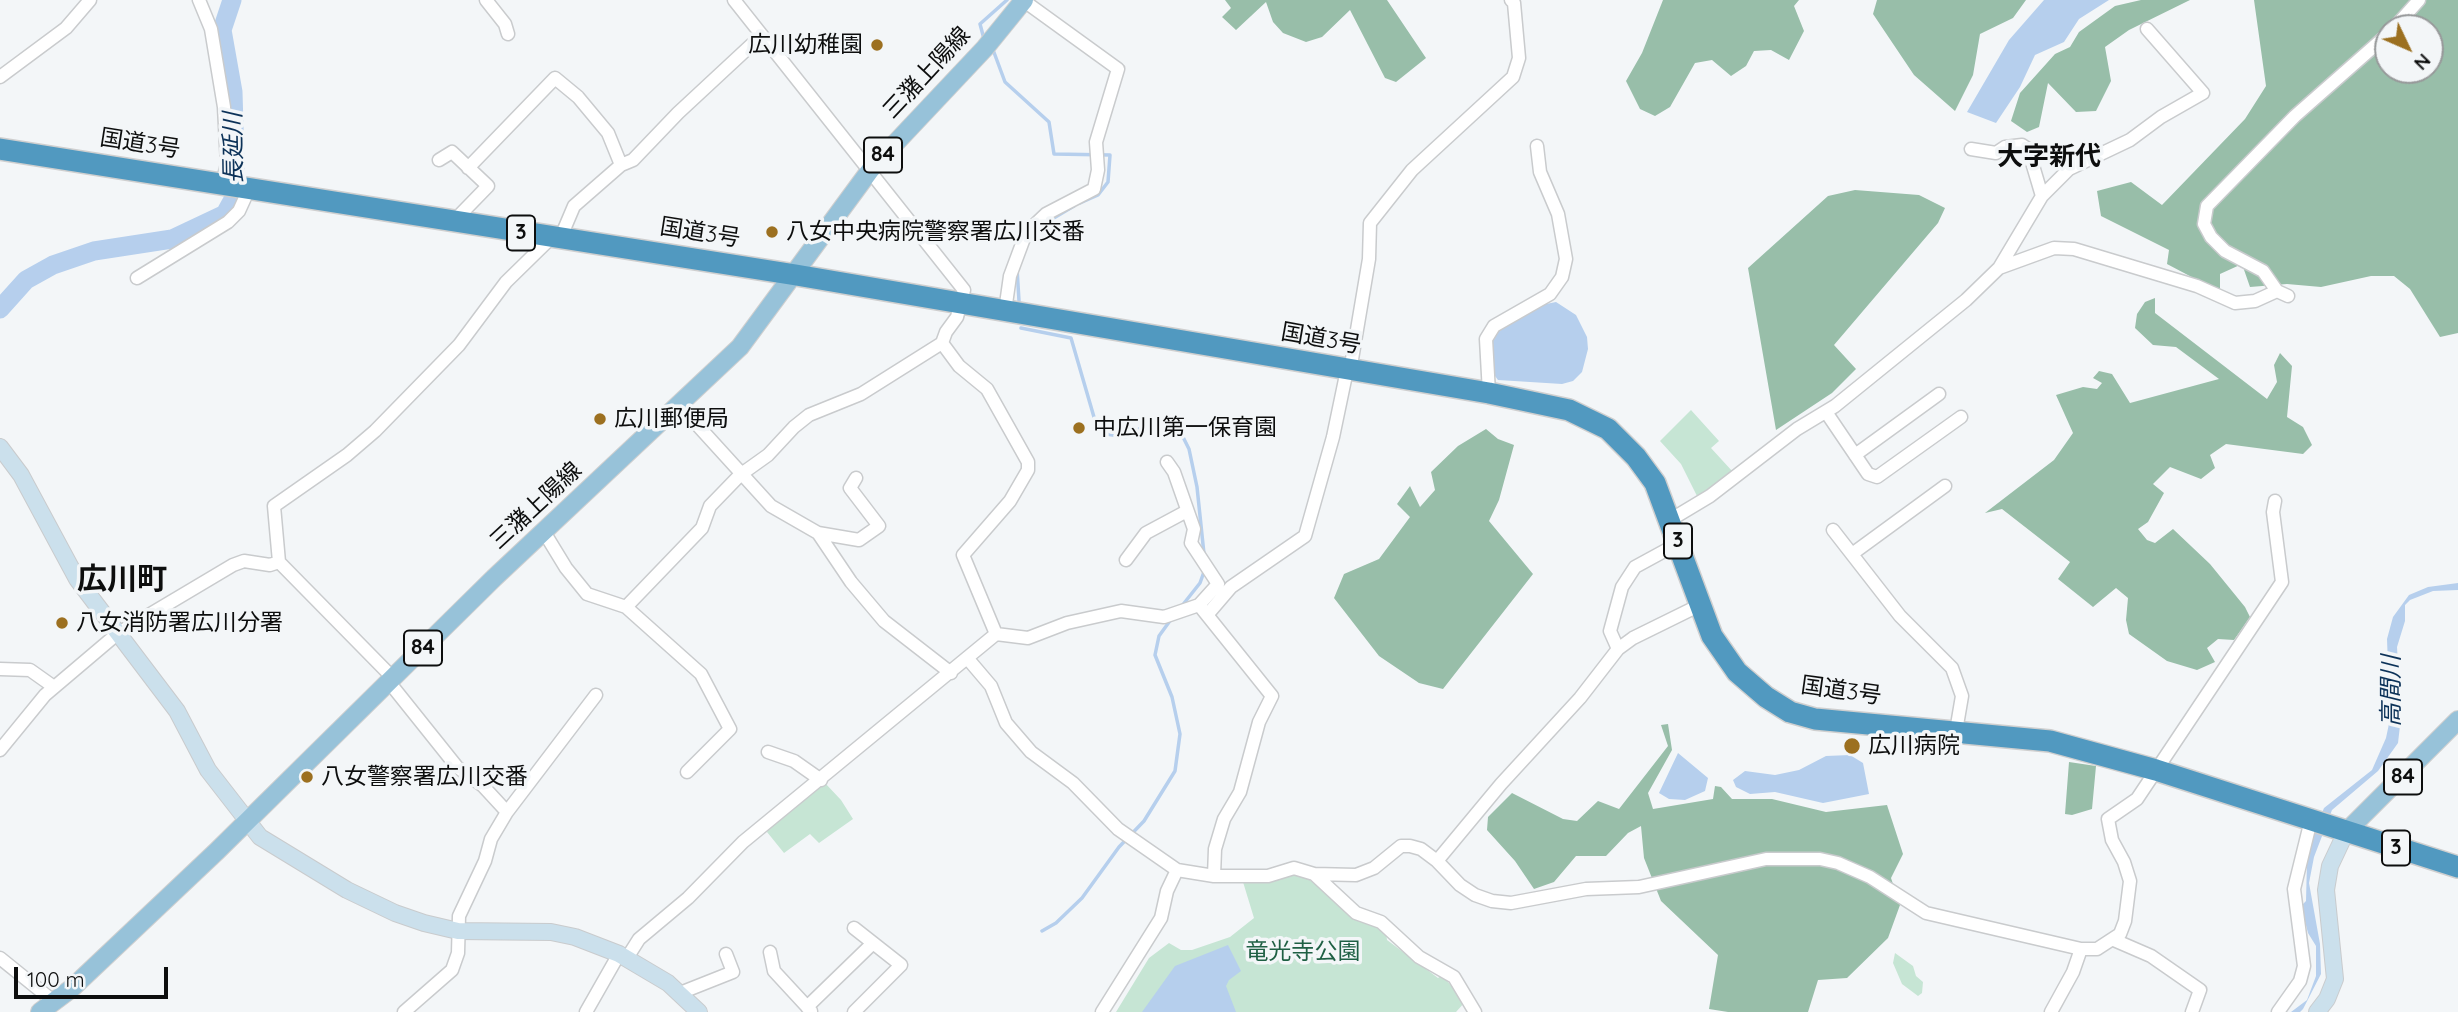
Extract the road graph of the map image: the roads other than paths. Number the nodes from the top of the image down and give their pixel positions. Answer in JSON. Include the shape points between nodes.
{"nodes":[{"id":1,"x":90,"y":0,"type":"edge"},
{"id":2,"x":199,"y":0,"type":"edge"},
{"id":3,"x":486,"y":0,"type":"edge"},
{"id":4,"x":734,"y":0,"type":"edge"},
{"id":5,"x":1511,"y":0,"type":"edge"},
{"id":6,"x":2419,"y":0,"type":"edge"},
{"id":7,"x":1024,"y":1,"type":"edge"},
{"id":8,"x":2406,"y":14,"type":"edge"},
{"id":9,"x":2147,"y":29,"type":"dead end"},
{"id":10,"x":508,"y":34,"type":"dead end"},
{"id":11,"x":762,"y":34,"type":"junction"},
{"id":12,"x":2374,"y":46,"type":"edge"},
{"id":13,"x":0,"y":77,"type":"edge"},
{"id":14,"x":1537,"y":146,"type":"dead end"},
{"id":15,"x":0,"y":149,"type":"edge"},
{"id":16,"x":1971,"y":149,"type":"dead end"},
{"id":17,"x":439,"y":160,"type":"dead end"},
{"id":18,"x":621,"y":166,"type":"junction"},
{"id":19,"x":468,"y":168,"type":"junction"},
{"id":20,"x":871,"y":169,"type":"junction"},
{"id":21,"x":236,"y":187,"type":"junction"},
{"id":22,"x":2042,"y":195,"type":"junction"},
{"id":23,"x":453,"y":222,"type":"junction"},
{"id":24,"x":555,"y":238,"type":"junction"},
{"id":25,"x":1999,"y":268,"type":"junction"},
{"id":26,"x":796,"y":275,"type":"junction"},
{"id":27,"x":137,"y":278,"type":"dead end"},
{"id":28,"x":962,"y":303,"type":"junction"},
{"id":29,"x":1005,"y":311,"type":"junction"},
{"id":30,"x":943,"y":343,"type":"junction"},
{"id":31,"x":1348,"y":371,"type":"junction"},
{"id":32,"x":1489,"y":393,"type":"junction"},
{"id":33,"x":1939,"y":394,"type":"dead end"},
{"id":34,"x":680,"y":406,"type":"junction"},
{"id":35,"x":1826,"y":412,"type":"junction"},
{"id":36,"x":1961,"y":417,"type":"dead end"},
{"id":37,"x":0,"y":447,"type":"edge"},
{"id":38,"x":1855,"y":455,"type":"junction"},
{"id":39,"x":1167,"y":462,"type":"dead end"},
{"id":40,"x":740,"y":475,"type":"junction"},
{"id":41,"x":856,"y":478,"type":"dead end"},
{"id":42,"x":1945,"y":486,"type":"dead end"},
{"id":43,"x":2275,"y":501,"type":"dead end"},
{"id":44,"x":1187,"y":512,"type":"junction"},
{"id":45,"x":1670,"y":520,"type":"junction"},
{"id":46,"x":1833,"y":530,"type":"dead end"},
{"id":47,"x":544,"y":532,"type":"junction"},
{"id":48,"x":818,"y":533,"type":"junction"},
{"id":49,"x":1679,"y":543,"type":"junction"},
{"id":50,"x":1852,"y":554,"type":"junction"},
{"id":51,"x":1126,"y":560,"type":"dead end"},
{"id":52,"x":279,"y":562,"type":"junction"},
{"id":53,"x":1700,"y":605,"type":"junction"},
{"id":54,"x":626,"y":607,"type":"junction"},
{"id":55,"x":1203,"y":610,"type":"junction"},
{"id":56,"x":117,"y":634,"type":"junction"},
{"id":57,"x":996,"y":634,"type":"junction"},
{"id":58,"x":1618,"y":649,"type":"junction"},
{"id":59,"x":968,"y":659,"type":"junction"},
{"id":60,"x":0,"y":669,"type":"edge"},
{"id":61,"x":951,"y":673,"type":"junction"},
{"id":62,"x":391,"y":680,"type":"junction"},
{"id":63,"x":54,"y":687,"type":"junction"},
{"id":64,"x":596,"y":695,"type":"dead end"},
{"id":65,"x":2458,"y":720,"type":"edge"},
{"id":66,"x":1956,"y":730,"type":"junction"},
{"id":67,"x":0,"y":750,"type":"edge"},
{"id":68,"x":768,"y":752,"type":"dead end"},
{"id":69,"x":2156,"y":770,"type":"junction"},
{"id":70,"x":687,"y":772,"type":"dead end"},
{"id":71,"x":821,"y":780,"type":"junction"},
{"id":72,"x":507,"y":812,"type":"junction"},
{"id":73,"x":246,"y":820,"type":"junction"},
{"id":74,"x":2326,"y":825,"type":"junction"},
{"id":75,"x":1437,"y":860,"type":"junction"},
{"id":76,"x":2458,"y":867,"type":"edge"},
{"id":77,"x":1177,"y":870,"type":"junction"},
{"id":78,"x":1314,"y":874,"type":"junction"},
{"id":79,"x":1214,"y":876,"type":"junction"},
{"id":80,"x":854,"y":928,"type":"dead end"},
{"id":81,"x":458,"y":931,"type":"junction"},
{"id":82,"x":2115,"y":940,"type":"junction"},
{"id":83,"x":872,"y":944,"type":"junction"},
{"id":84,"x":2081,"y":949,"type":"junction"},
{"id":85,"x":770,"y":953,"type":"dead end"},
{"id":86,"x":726,"y":954,"type":"dead end"},
{"id":87,"x":623,"y":956,"type":"junction"},
{"id":88,"x":0,"y":958,"type":"edge"},
{"id":89,"x":680,"y":993,"type":"junction"},
{"id":90,"x":46,"y":1006,"type":"edge"},
{"id":91,"x":810,"y":1009,"type":"edge"},
{"id":92,"x":404,"y":1012,"type":"edge"},
{"id":93,"x":586,"y":1012,"type":"edge"},
{"id":94,"x":699,"y":1012,"type":"edge"},
{"id":95,"x":854,"y":1012,"type":"edge"},
{"id":96,"x":1102,"y":1012,"type":"edge"},
{"id":97,"x":1475,"y":1012,"type":"edge"},
{"id":98,"x":2051,"y":1012,"type":"edge"},
{"id":99,"x":2192,"y":1012,"type":"edge"},
{"id":100,"x":2278,"y":1012,"type":"edge"},
{"id":101,"x":2317,"y":1012,"type":"edge"}],
"edges":[{"from":1,"to":13,"type":"street","via":[[66,28]]},
{"from":2,"to":21,"type":"street","via":[[211,29],[224,107],[227,164]]},
{"from":3,"to":10,"type":"street"},
{"from":4,"to":11,"type":"street"},
{"from":5,"to":31,"type":"street","via":[[1519,58],[1513,77],[1412,170],[1370,223],[1369,259]]},
{"from":6,"to":8,"type":"street"},
{"from":7,"to":20,"type":"main road","name":"三潴上陽線","number":"84"},
{"from":7,"to":29,"type":"street","via":[[1118,69],[1096,142],[1094,189],[1046,214],[1026,233],[1010,276]]},
{"from":9,"to":22,"type":"street","via":[[2203,93],[2130,140],[2069,169]]},
{"from":11,"to":18,"type":"street","via":[[633,160]]},
{"from":11,"to":20,"type":"street"},
{"from":12,"to":25,"type":"street","via":[[2295,116],[2207,206],[2204,224],[2211,237],[2225,251],[2263,271],[2282,294],[2235,303],[2197,286],[2074,249],[2054,248]]},
{"from":14,"to":32,"type":"street","via":[[1540,173],[1558,214],[1566,259],[1562,277],[1550,294],[1494,326],[1486,339]]},
{"from":15,"to":21,"type":"highway","name":"国道3号","number":"3"},
{"from":16,"to":22,"type":"street","via":[[1996,153],[2005,146],[2022,145],[2028,149]]},
{"from":17,"to":19,"type":"street","via":[[452,152]]},
{"from":18,"to":19,"type":"street","via":[[608,133],[555,78]]},
{"from":18,"to":24,"type":"street","via":[[574,206]]},
{"from":19,"to":23,"type":"street","via":[[488,186]]},
{"from":20,"to":26,"type":"main road","name":"三潴上陽線","number":"84","via":[[823,230]]},
{"from":20,"to":28,"type":"street","via":[[964,290]]},
{"from":21,"to":23,"type":"highway","name":"国道3号","number":"3"},
{"from":21,"to":27,"type":"street","via":[[239,211],[228,222]]},
{"from":22,"to":25,"type":"street"},
{"from":23,"to":24,"type":"highway","name":"国道3号","number":"3"},
{"from":24,"to":26,"type":"highway","name":"国道3号","number":"3"},
{"from":24,"to":52,"type":"street","via":[[506,282],[459,345],[375,430],[274,506]]},
{"from":25,"to":35,"type":"street"},
{"from":26,"to":28,"type":"highway","name":"国道3号","number":"3"},
{"from":26,"to":34,"type":"main road","name":"三潴上陽線","number":"84","via":[[740,347]]},
{"from":28,"to":29,"type":"highway","name":"国道3号","number":"3"},
{"from":28,"to":30,"type":"street"},
{"from":29,"to":31,"type":"highway","name":"国道3号","number":"3"},
{"from":30,"to":40,"type":"street","via":[[861,394],[809,415]]},
{"from":30,"to":57,"type":"street","via":[[959,366],[988,389],[1028,462],[1010,501],[963,555]]},
{"from":31,"to":32,"type":"highway","name":"国道3号","number":"3"},
{"from":31,"to":55,"type":"street","via":[[1305,536]]},
{"from":32,"to":45,"type":"highway","name":"国道3号","number":"3","via":[[1569,410],[1608,429],[1656,483]]},
{"from":33,"to":38,"type":"street"},
{"from":34,"to":40,"type":"street"},
{"from":34,"to":47,"type":"main road","name":"三潴上陽線","number":"84"},
{"from":35,"to":38,"type":"street"},
{"from":35,"to":45,"type":"street"},
{"from":36,"to":38,"type":"street","via":[[1877,477],[1868,474]]},
{"from":37,"to":56,"type":"street","via":[[21,475],[77,579]]},
{"from":39,"to":44,"type":"street"},
{"from":40,"to":48,"type":"street","via":[[771,506]]},
{"from":40,"to":54,"type":"street","via":[[710,506],[702,528]]},
{"from":41,"to":48,"type":"street","via":[[850,488],[880,526],[859,540]]},
{"from":42,"to":50,"type":"street"},
{"from":43,"to":69,"type":"street","via":[[2282,582]]},
{"from":44,"to":51,"type":"street","via":[[1146,533]]},
{"from":44,"to":55,"type":"street","via":[[1194,529],[1191,543],[1218,584]]},
{"from":45,"to":49,"type":"highway","name":"国道3号","number":"3"},
{"from":46,"to":50,"type":"street"},
{"from":47,"to":54,"type":"street","via":[[587,594]]},
{"from":47,"to":62,"type":"main road","name":"三潴上陽線","number":"84"},
{"from":48,"to":61,"type":"street","via":[[884,621]]},
{"from":49,"to":53,"type":"highway","name":"国道3号","number":"3"},
{"from":49,"to":58,"type":"street","via":[[1635,567],[1622,587],[1610,631]]},
{"from":50,"to":66,"type":"street","via":[[1900,616],[1952,668],[1962,696]]},
{"from":52,"to":56,"type":"street","via":[[233,565]]},
{"from":52,"to":62,"type":"street"},
{"from":53,"to":58,"type":"street"},
{"from":53,"to":66,"type":"highway","name":"国道3号","number":"3","via":[[1712,636],[1738,671],[1790,712],[1815,719]]},
{"from":54,"to":70,"type":"street","via":[[701,674],[730,729]]},
{"from":55,"to":57,"type":"street","via":[[1164,617],[1121,611],[1067,623],[1028,638]]},
{"from":55,"to":79,"type":"street","via":[[1272,696],[1255,734],[1240,792],[1224,819],[1215,849]]},
{"from":56,"to":63,"type":"street"},
{"from":56,"to":73,"type":"street","via":[[177,711],[208,770]]},
{"from":57,"to":59,"type":"street"},
{"from":58,"to":75,"type":"street"},
{"from":59,"to":61,"type":"street"},
{"from":59,"to":77,"type":"street","via":[[991,686],[1006,723],[1031,752],[1073,783],[1118,830]]},
{"from":60,"to":63,"type":"street","via":[[30,670]]},
{"from":61,"to":71,"type":"street"},
{"from":62,"to":72,"type":"street","via":[[457,767]]},
{"from":62,"to":73,"type":"main road","name":"三潴上陽線","number":"84"},
{"from":63,"to":67,"type":"street"},
{"from":64,"to":72,"type":"street"},
{"from":65,"to":74,"type":"main road","number":"84"},
{"from":66,"to":69,"type":"highway","name":"国道3号","number":"3","via":[[2050,741]]},
{"from":68,"to":71,"type":"street","via":[[793,761]]},
{"from":69,"to":74,"type":"highway","name":"国道3号","number":"3"},
{"from":69,"to":82,"type":"street","via":[[2137,799],[2108,819],[2112,841],[2130,881],[2125,921]]},
{"from":71,"to":87,"type":"street","via":[[726,857]]},
{"from":72,"to":81,"type":"street","via":[[468,893]]},
{"from":73,"to":81,"type":"street","via":[[260,837],[287,856],[347,890],[395,913]]},
{"from":73,"to":90,"type":"main road","name":"三潴上陽線","number":"84","via":[[72,988]]},
{"from":74,"to":76,"type":"highway","name":"国道3号","number":"3"},
{"from":74,"to":100,"type":"street","via":[[2294,889],[2304,966],[2300,981]]},
{"from":74,"to":101,"type":"street","via":[[2330,866],[2326,890],[2335,979]]},
{"from":75,"to":78,"type":"street","via":[[1421,849],[1401,846],[1374,868],[1356,875]]},
{"from":75,"to":84,"type":"street","via":[[1460,886],[1475,895],[1511,903],[1586,889],[1639,887],[1766,859],[1820,859],[1870,877],[1926,914]]},
{"from":77,"to":79,"type":"street"},
{"from":77,"to":96,"type":"street","via":[[1161,918]]},
{"from":78,"to":79,"type":"street","via":[[1294,867],[1268,876]]},
{"from":78,"to":97,"type":"street","via":[[1356,913],[1381,922],[1419,957],[1454,977]]},
{"from":80,"to":83,"type":"street"},
{"from":81,"to":87,"type":"street","via":[[551,932]]},
{"from":81,"to":92,"type":"street","via":[[452,970]]},
{"from":82,"to":84,"type":"street","via":[[2097,949]]},
{"from":82,"to":99,"type":"street","via":[[2151,956],[2200,990]]},
{"from":83,"to":91,"type":"street"},
{"from":83,"to":95,"type":"street","via":[[901,965]]},
{"from":84,"to":98,"type":"street"},
{"from":85,"to":91,"type":"street","via":[[774,971]]},
{"from":86,"to":89,"type":"street","via":[[733,972]]},
{"from":87,"to":89,"type":"street"},
{"from":87,"to":93,"type":"street"},
{"from":88,"to":90,"type":"street"},
{"from":89,"to":94,"type":"street"}]}
